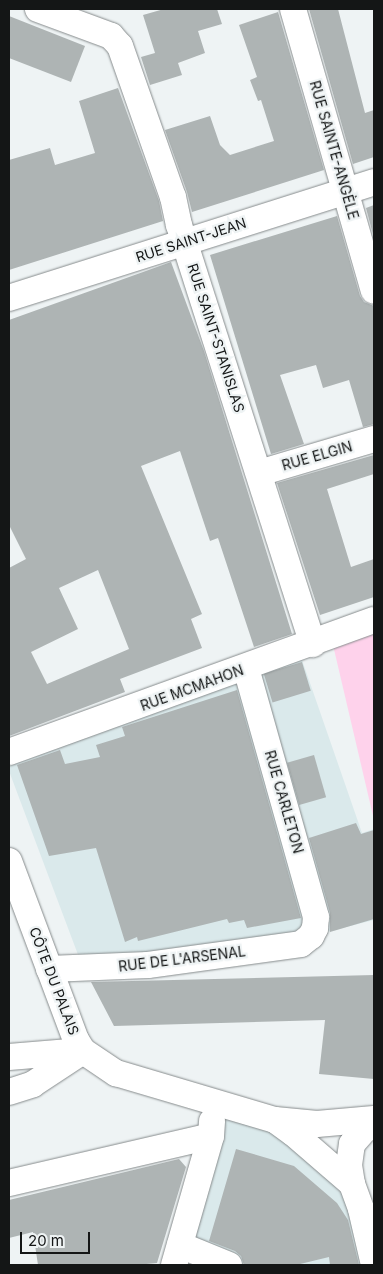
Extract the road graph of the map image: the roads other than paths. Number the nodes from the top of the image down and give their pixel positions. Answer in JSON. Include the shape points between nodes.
{"nodes":[{"id":1,"x":38,"y":9,"type":"edge"},
{"id":2,"x":293,"y":9,"type":"edge"},
{"id":3,"x":374,"y":182,"type":"edge"},
{"id":4,"x":346,"y":191,"type":"junction"},
{"id":5,"x":185,"y":242,"type":"junction"},
{"id":6,"x":374,"y":291,"type":"edge"},
{"id":7,"x":9,"y":298,"type":"edge"},
{"id":8,"x":374,"y":439,"type":"edge"},
{"id":9,"x":259,"y":473,"type":"junction"},
{"id":10,"x":374,"y":620,"type":"edge"},
{"id":11,"x":313,"y":644,"type":"junction"},
{"id":12,"x":246,"y":668,"type":"junction"},
{"id":13,"x":9,"y":752,"type":"edge"},
{"id":14,"x":9,"y":860,"type":"edge"},
{"id":15,"x":311,"y":936,"type":"joint"},
{"id":16,"x":49,"y":969,"type":"junction"},
{"id":17,"x":83,"y":1051,"type":"junction"},
{"id":18,"x":9,"y":1057,"type":"edge"},
{"id":19,"x":9,"y":1092,"type":"edge"},
{"id":20,"x":214,"y":1103,"type":"junction"},
{"id":21,"x":374,"y":1119,"type":"edge"},
{"id":22,"x":276,"y":1120,"type":"junction"},
{"id":23,"x":374,"y":1124,"type":"edge"},
{"id":24,"x":211,"y":1136,"type":"junction"},
{"id":25,"x":9,"y":1183,"type":"edge"},
{"id":26,"x":352,"y":1184,"type":"junction"},
{"id":27,"x":177,"y":1255,"type":"edge"},
{"id":28,"x":229,"y":1265,"type":"edge"},
{"id":29,"x":374,"y":1265,"type":"edge"}],
"edges":[{"from":1,"to":5,"type":"street","name":"RUE SAINT-STANISLAS","via":[[111,36],[120,46],[174,197]]},
{"from":2,"to":4,"type":"street","name":"RUE SAINTE-ANGÈLE"},
{"from":3,"to":4,"type":"street","name":"RUE SAINT-JEAN"},
{"from":4,"to":5,"type":"street","name":"RUE SAINT-JEAN"},
{"from":4,"to":6,"type":"street","name":"RUE SAINTE-ANGÈLE"},
{"from":5,"to":7,"type":"street","name":"RUE SAINT-JEAN"},
{"from":5,"to":9,"type":"street","name":"RUE SAINT-STANISLAS"},
{"from":8,"to":9,"type":"street","name":"RUE ELGIN"},
{"from":9,"to":11,"type":"street","name":"RUE SAINT-STANISLAS"},
{"from":10,"to":11,"type":"street","name":"RUE MCMAHON"},
{"from":11,"to":12,"type":"street","name":"RUE MCMAHON"},
{"from":12,"to":13,"type":"street","name":"RUE MCMAHON"},
{"from":12,"to":15,"type":"street","name":"RUE CARLETON","via":[[316,917]]},
{"from":14,"to":16,"type":"street","name":"CÔTE DU PALAIS"},
{"from":15,"to":16,"type":"street","name":"RUE DE L'ARSENAL","via":[[301,944],[148,965]]},
{"from":16,"to":17,"type":"street","name":"CÔTE DU PALAIS"},
{"from":17,"to":18,"type":"street"},
{"from":17,"to":19,"type":"street","via":[[33,1084]]},
{"from":17,"to":20,"type":"street","name":"CÔTE DU PALAIS","via":[[116,1073]]},
{"from":20,"to":22,"type":"street","name":"CÔTE DU PALAIS"},
{"from":20,"to":24,"type":"street"},
{"from":21,"to":22,"type":"street","name":"CÔTE DU PALAIS","via":[[317,1124]]},
{"from":22,"to":26,"type":"street"},
{"from":23,"to":26,"type":"street","via":[[352,1144],[349,1164]]},
{"from":24,"to":25,"type":"street"},
{"from":24,"to":27,"type":"street"},
{"from":26,"to":29,"type":"street"},
{"from":27,"to":28,"type":"street"}]}
